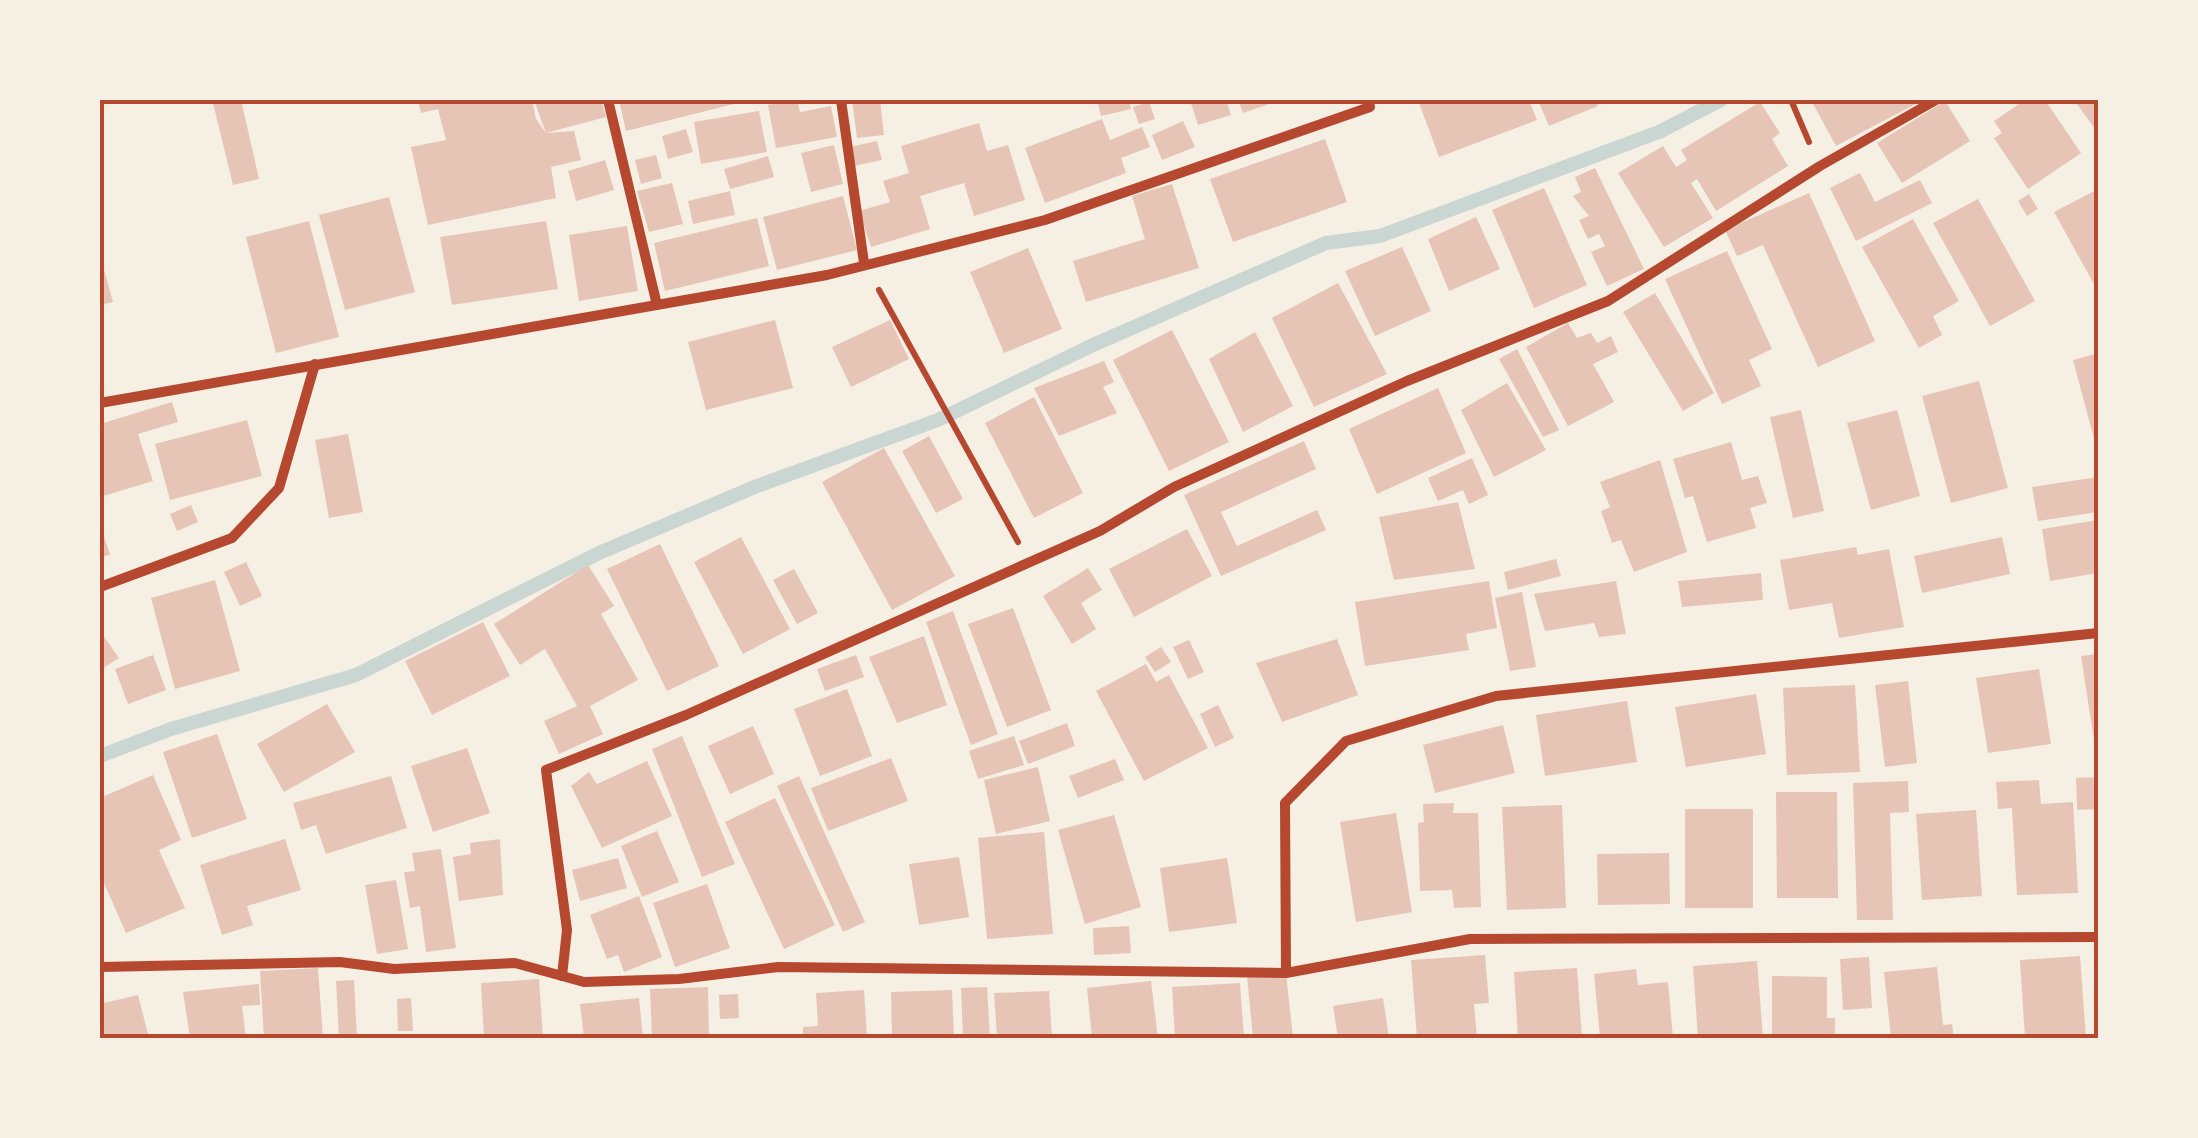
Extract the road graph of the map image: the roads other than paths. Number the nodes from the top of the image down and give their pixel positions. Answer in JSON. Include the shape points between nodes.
{"nodes":[{"id":1,"x":608,"y":100,"type":"edge"},
{"id":2,"x":842,"y":100,"type":"edge"},
{"id":3,"x":1368,"y":100,"type":"edge"},
{"id":4,"x":1936,"y":100,"type":"edge"},
{"id":5,"x":864,"y":262,"type":"junction"},
{"id":6,"x":657,"y":305,"type":"junction"},
{"id":7,"x":314,"y":364,"type":"junction"},
{"id":8,"x":100,"y":402,"type":"edge"},
{"id":9,"x":100,"y":587,"type":"edge"},
{"id":10,"x":2098,"y":632,"type":"edge"},
{"id":11,"x":2098,"y":937,"type":"edge"},
{"id":12,"x":100,"y":967,"type":"edge"},
{"id":13,"x":1286,"y":972,"type":"junction"},
{"id":14,"x":562,"y":976,"type":"junction"}],
"edges":[{"from":1,"to":6,"type":"street"},
{"from":2,"to":5,"type":"street"},
{"from":3,"to":5,"type":"street","via":[[1370,107],[1045,220]]},
{"from":4,"to":14,"type":"street","via":[[1608,301],[1407,381],[1174,487],[1100,531],[546,770],[567,930]]},
{"from":5,"to":6,"type":"street","via":[[827,275]]},
{"from":6,"to":7,"type":"street"},
{"from":7,"to":8,"type":"street"},
{"from":7,"to":9,"type":"street","via":[[279,488],[232,538]]},
{"from":10,"to":13,"type":"street","via":[[1496,696],[1346,741],[1285,803]]},
{"from":11,"to":13,"type":"street","via":[[1470,939]]},
{"from":12,"to":14,"type":"street","via":[[340,962],[394,970],[515,964]]},
{"from":13,"to":14,"type":"street","via":[[778,967],[679,979],[584,982]]}]}
